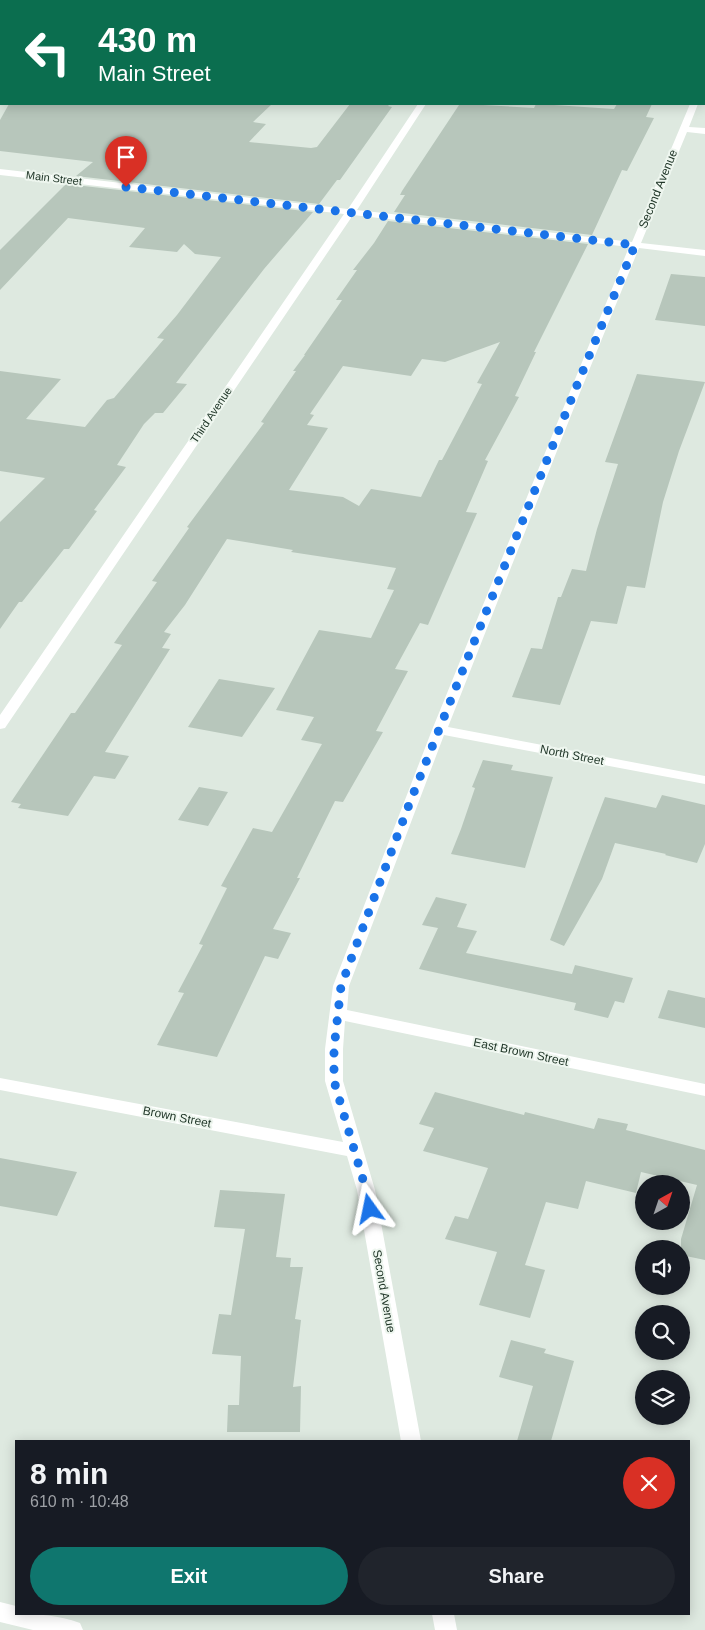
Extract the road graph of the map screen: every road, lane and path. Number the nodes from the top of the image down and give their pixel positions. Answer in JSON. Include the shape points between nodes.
{"nodes":[{"id":1,"x":421,"y":105,"type":"edge"},
{"id":2,"x":694,"y":105,"type":"edge"},
{"id":3,"x":683,"y":129,"type":"junction"},
{"id":4,"x":705,"y":131,"type":"edge"},
{"id":5,"x":0,"y":172,"type":"edge"},
{"id":6,"x":350,"y":213,"type":"junction"},
{"id":7,"x":635,"y":245,"type":"junction"},
{"id":8,"x":705,"y":253,"type":"edge"},
{"id":9,"x":0,"y":725,"type":"edge"},
{"id":10,"x":439,"y":730,"type":"junction"},
{"id":11,"x":705,"y":780,"type":"edge"},
{"id":12,"x":337,"y":1014,"type":"junction"},
{"id":13,"x":0,"y":1084,"type":"edge"},
{"id":14,"x":705,"y":1090,"type":"edge"},
{"id":15,"x":355,"y":1151,"type":"junction"},
{"id":16,"x":411,"y":1440,"type":"edge"},
{"id":17,"x":0,"y":1612,"type":"edge"},
{"id":18,"x":443,"y":1615,"type":"edge"},
{"id":19,"x":72,"y":1630,"type":"edge"},
{"id":20,"x":446,"y":1630,"type":"edge"}],
"edges":[{"from":1,"to":6,"type":"street","name":"Third Avenue"},
{"from":2,"to":3,"type":"street","name":"Second Avenue"},
{"from":3,"to":4,"type":"street"},
{"from":3,"to":7,"type":"street","name":"Second Avenue"},
{"from":5,"to":6,"type":"street","name":"Main Street"},
{"from":6,"to":7,"type":"street","name":"Main Street"},
{"from":6,"to":9,"type":"street","name":"Third Avenue"},
{"from":7,"to":8,"type":"street","name":"Main Street"},
{"from":7,"to":10,"type":"street","name":"Second Avenue"},
{"from":10,"to":11,"type":"street","name":"North Street"},
{"from":10,"to":12,"type":"street","name":"Second Avenue","via":[[341,986]]},
{"from":12,"to":14,"type":"street","name":"East Brown Street"},
{"from":12,"to":15,"type":"street","name":"Second Avenue","via":[[334,1081]]},
{"from":13,"to":15,"type":"street","name":"Brown Street"},
{"from":15,"to":16,"type":"street","name":"Second Avenue","via":[[366,1190]]},
{"from":17,"to":19,"type":"street"},
{"from":18,"to":20,"type":"street"}]}
